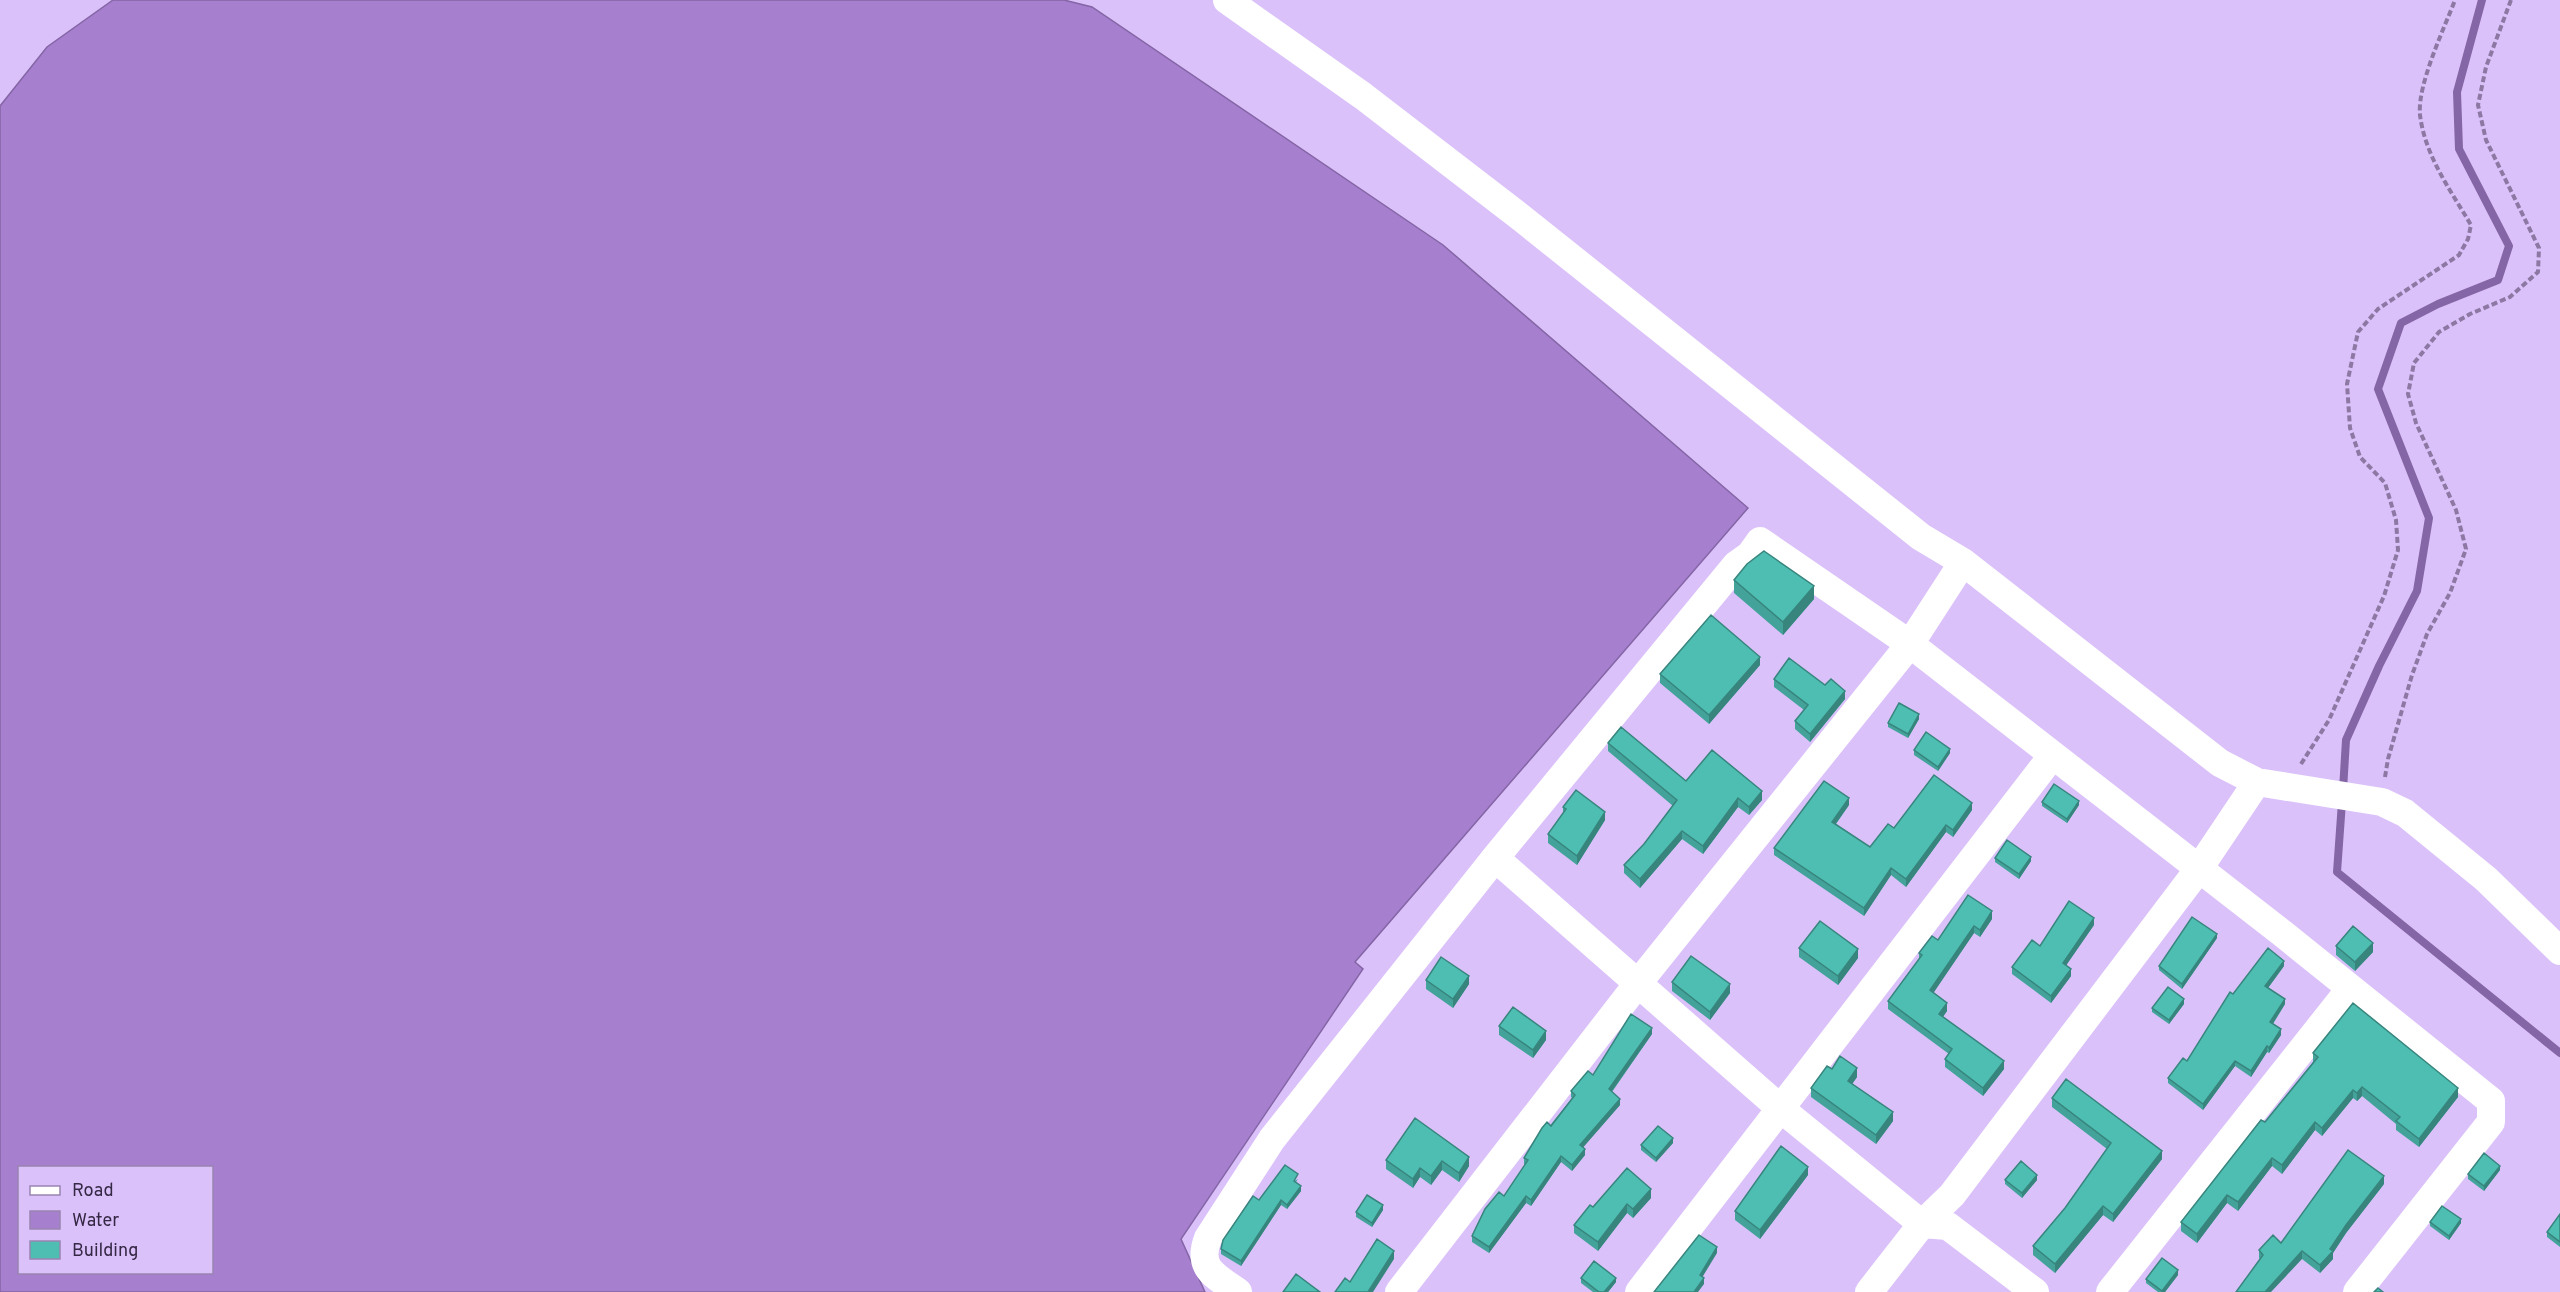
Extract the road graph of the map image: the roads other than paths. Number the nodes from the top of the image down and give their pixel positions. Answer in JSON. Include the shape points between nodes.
{"nodes":[{"id":1,"x":1227,"y":0,"type":"edge"},
{"id":2,"x":1963,"y":562,"type":"junction"},
{"id":3,"x":1910,"y":644,"type":"junction"},
{"id":4,"x":2052,"y":756,"type":"junction"},
{"id":5,"x":2257,"y":782,"type":"junction"},
{"id":6,"x":1495,"y":858,"type":"junction"},
{"id":7,"x":2198,"y":870,"type":"junction"},
{"id":8,"x":2560,"y":951,"type":"edge"},
{"id":9,"x":1639,"y":982,"type":"junction"},
{"id":10,"x":2350,"y":988,"type":"junction"},
{"id":11,"x":1782,"y":1109,"type":"junction"},
{"id":12,"x":1922,"y":1224,"type":"junction"},
{"id":13,"x":1238,"y":1292,"type":"edge"},
{"id":14,"x":1399,"y":1292,"type":"edge"},
{"id":15,"x":1639,"y":1292,"type":"edge"},
{"id":16,"x":1869,"y":1292,"type":"edge"},
{"id":17,"x":2035,"y":1292,"type":"edge"},
{"id":18,"x":2110,"y":1292,"type":"edge"},
{"id":19,"x":2357,"y":1292,"type":"edge"}],
"edges":[{"from":1,"to":2,"type":"street","via":[[1363,96],[1921,537]]},
{"from":2,"to":3,"type":"street"},
{"from":2,"to":5,"type":"street","via":[[2220,763]]},
{"from":3,"to":4,"type":"street"},
{"from":3,"to":6,"type":"street","via":[[1760,541],[1736,565]]},
{"from":3,"to":9,"type":"street"},
{"from":4,"to":7,"type":"street"},
{"from":4,"to":11,"type":"street"},
{"from":5,"to":7,"type":"street"},
{"from":5,"to":8,"type":"street","via":[[2382,802],[2405,813],[2462,859]]},
{"from":6,"to":9,"type":"street"},
{"from":6,"to":13,"type":"street","via":[[1272,1139],[1208,1238],[1204,1262],[1214,1275]]},
{"from":7,"to":10,"type":"street"},
{"from":7,"to":12,"type":"street","via":[[1952,1195]]},
{"from":9,"to":11,"type":"street"},
{"from":9,"to":14,"type":"street"},
{"from":10,"to":18,"type":"street"},
{"from":10,"to":19,"type":"street","via":[[2491,1101],[2491,1122]]},
{"from":11,"to":12,"type":"street"},
{"from":11,"to":15,"type":"street"},
{"from":12,"to":16,"type":"street"},
{"from":12,"to":17,"type":"street","via":[[1948,1226]]}]}
